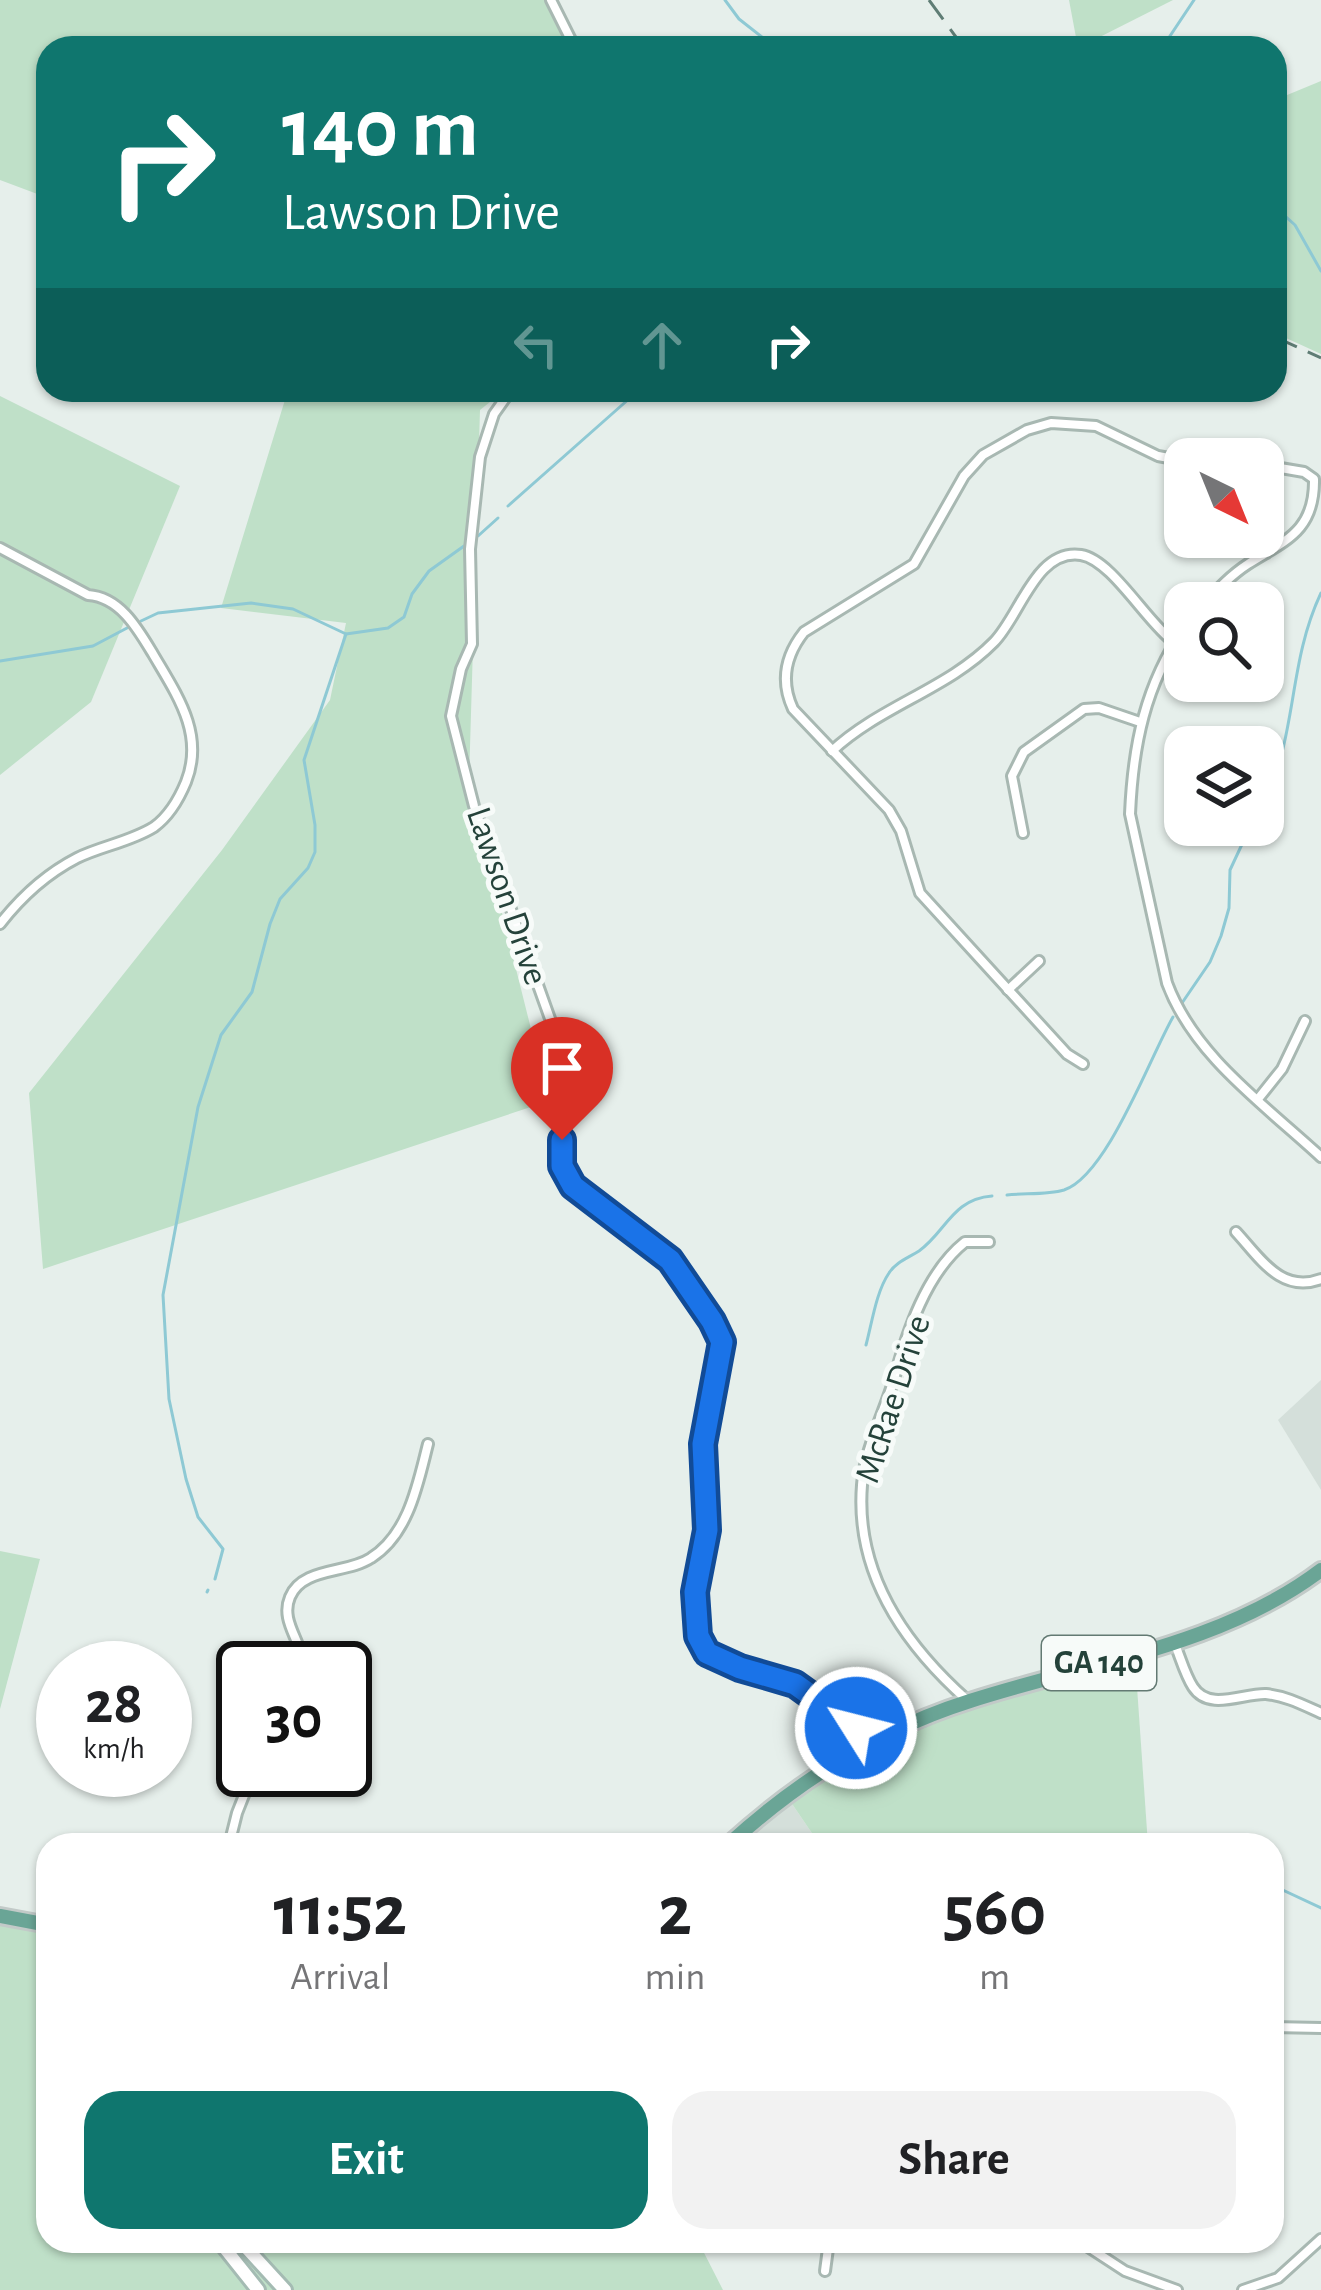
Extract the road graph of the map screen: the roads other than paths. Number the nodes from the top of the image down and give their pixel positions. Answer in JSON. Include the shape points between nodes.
{"nodes":[{"id":1,"x":551,"y":0,"type":"edge"},
{"id":2,"x":569,"y":36,"type":"edge"},
{"id":3,"x":502,"y":402,"type":"edge"},
{"id":4,"x":1164,"y":457,"type":"edge"},
{"id":5,"x":1284,"y":469,"type":"edge"},
{"id":6,"x":1284,"y":543,"type":"edge"},
{"id":7,"x":0,"y":548,"type":"edge"},
{"id":8,"x":1257,"y":558,"type":"edge"},
{"id":9,"x":1227,"y":582,"type":"edge"},
{"id":10,"x":1164,"y":634,"type":"edge"},
{"id":11,"x":1164,"y":663,"type":"edge"},
{"id":12,"x":1140,"y":722,"type":"junction"},
{"id":13,"x":832,"y":751,"type":"junction"},
{"id":14,"x":1023,"y":833,"type":"dead end"},
{"id":15,"x":0,"y":924,"type":"edge"},
{"id":16,"x":1039,"y":961,"type":"dead end"},
{"id":17,"x":1008,"y":990,"type":"junction"},
{"id":18,"x":1305,"y":1021,"type":"dead end"},
{"id":19,"x":1083,"y":1064,"type":"dead end"},
{"id":20,"x":1258,"y":1099,"type":"junction"},
{"id":21,"x":1321,"y":1157,"type":"edge"},
{"id":22,"x":1236,"y":1232,"type":"dead end"},
{"id":23,"x":988,"y":1242,"type":"dead end"},
{"id":24,"x":1321,"y":1279,"type":"edge"},
{"id":25,"x":428,"y":1444,"type":"dead end"},
{"id":26,"x":1321,"y":1570,"type":"edge"},
{"id":27,"x":296,"y":1641,"type":"edge"},
{"id":28,"x":1173,"y":1641,"type":"junction"},
{"id":29,"x":968,"y":1701,"type":"junction"},
{"id":30,"x":1321,"y":1713,"type":"edge"},
{"id":31,"x":870,"y":1742,"type":"junction"},
{"id":32,"x":245,"y":1797,"type":"edge"},
{"id":33,"x":233,"y":1833,"type":"edge"},
{"id":34,"x":742,"y":1833,"type":"edge"},
{"id":35,"x":0,"y":1916,"type":"edge"},
{"id":36,"x":36,"y":1923,"type":"edge"},
{"id":37,"x":1284,"y":2027,"type":"edge"},
{"id":38,"x":1321,"y":2028,"type":"edge"},
{"id":39,"x":1321,"y":2239,"type":"edge"},
{"id":40,"x":228,"y":2253,"type":"edge"},
{"id":41,"x":251,"y":2253,"type":"edge"},
{"id":42,"x":827,"y":2253,"type":"edge"},
{"id":43,"x":1097,"y":2253,"type":"edge"},
{"id":44,"x":825,"y":2271,"type":"dead end"},
{"id":45,"x":258,"y":2290,"type":"edge"},
{"id":46,"x":284,"y":2290,"type":"edge"},
{"id":47,"x":1177,"y":2290,"type":"edge"},
{"id":48,"x":1243,"y":2290,"type":"edge"}],
"edges":[{"from":1,"to":2,"type":"street"},
{"from":3,"to":31,"type":"street","name":"Lawson Drive","via":[[480,457],[470,549],[472,644],[452,716],[474,806],[573,1083],[562,1166],[581,1195],[670,1260],[722,1342],[703,1444],[707,1530],[695,1592],[707,1653],[795,1684]]},
{"from":4,"to":13,"type":"street","via":[[1075,423],[1027,430],[983,455],[914,564],[803,632],[791,648],[785,693]]},
{"from":5,"to":6,"type":"street","via":[[1314,479],[1308,508]]},
{"from":7,"to":15,"type":"street","via":[[130,618],[179,701],[194,745],[182,792],[156,825],[51,874]]},
{"from":8,"to":9,"type":"street"},
{"from":10,"to":13,"type":"street","via":[[1105,567],[1062,556],[1037,576],[995,641]]},
{"from":11,"to":12,"type":"street"},
{"from":12,"to":14,"type":"street","via":[[1084,709],[1024,752],[1012,776]]},
{"from":12,"to":20,"type":"street","via":[[1130,814],[1167,983],[1191,1031]]},
{"from":13,"to":17,"type":"street","via":[[889,810],[920,893]]},
{"from":16,"to":17,"type":"street"},
{"from":17,"to":19,"type":"street"},
{"from":18,"to":20,"type":"street"},
{"from":20,"to":21,"type":"street"},
{"from":22,"to":24,"type":"street","via":[[1284,1280]]},
{"from":23,"to":29,"type":"street","name":"McRae Drive","via":[[965,1242],[941,1267],[905,1338],[862,1482],[863,1547],[891,1614]]},
{"from":25,"to":27,"type":"street","via":[[412,1505],[380,1551],[309,1577],[292,1592],[287,1620]]},
{"from":26,"to":28,"type":"main road","number":"GA 140","via":[[1239,1619]]},
{"from":28,"to":29,"type":"main road","number":"GA 140"},
{"from":28,"to":30,"type":"street","via":[[1203,1697],[1267,1694]]},
{"from":29,"to":31,"type":"main road","number":"GA 140"},
{"from":31,"to":34,"type":"main road","number":"GA 140","via":[[801,1783]]},
{"from":32,"to":33,"type":"street"},
{"from":35,"to":36,"type":"main road"},
{"from":37,"to":38,"type":"street"},
{"from":39,"to":48,"type":"street","via":[[1278,2278]]},
{"from":40,"to":45,"type":"street"},
{"from":41,"to":46,"type":"street"},
{"from":42,"to":44,"type":"street"},
{"from":43,"to":47,"type":"street"}]}
